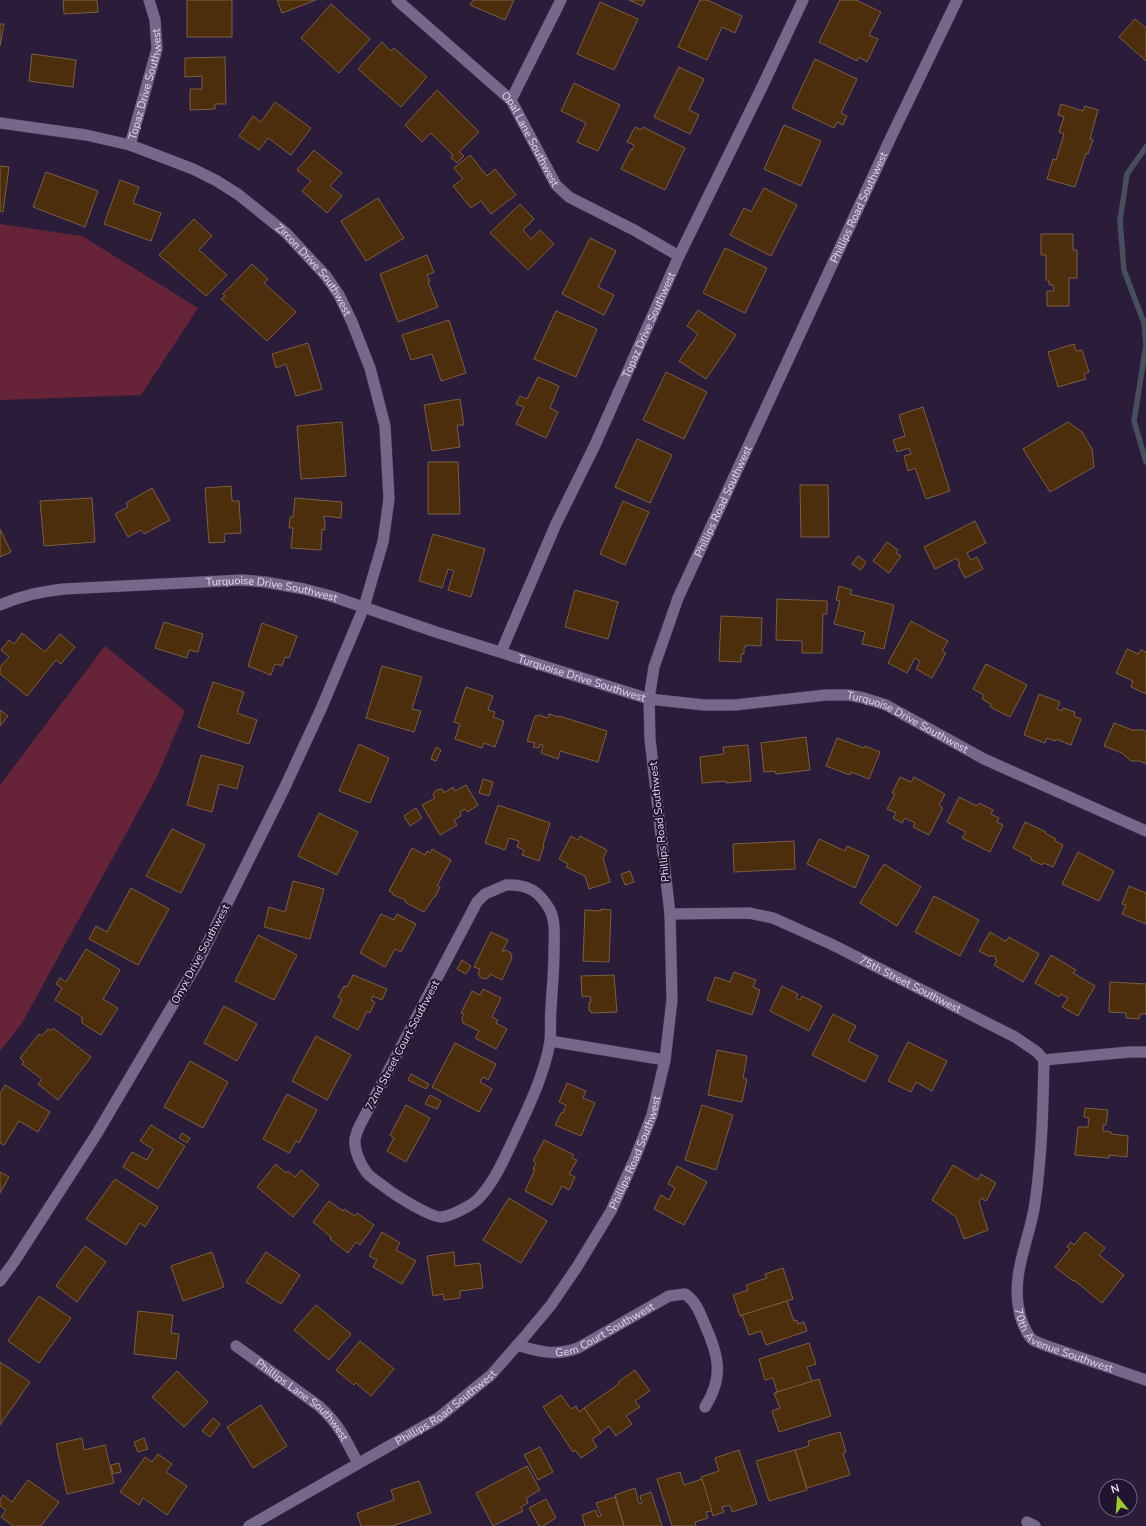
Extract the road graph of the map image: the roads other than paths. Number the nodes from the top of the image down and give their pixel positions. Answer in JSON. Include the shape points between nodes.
{"nodes":[{"id":1,"x":149,"y":0,"type":"edge"},
{"id":2,"x":398,"y":0,"type":"edge"},
{"id":3,"x":561,"y":0,"type":"edge"},
{"id":4,"x":803,"y":0,"type":"edge"},
{"id":5,"x":957,"y":0,"type":"edge"},
{"id":6,"x":511,"y":100,"type":"junction"},
{"id":7,"x":0,"y":123,"type":"edge"},
{"id":8,"x":130,"y":145,"type":"junction"},
{"id":9,"x":678,"y":256,"type":"junction"},
{"id":10,"x":0,"y":605,"type":"edge"},
{"id":11,"x":364,"y":607,"type":"junction"},
{"id":12,"x":501,"y":652,"type":"junction"},
{"id":13,"x":649,"y":699,"type":"junction"},
{"id":14,"x":1146,"y":831,"type":"edge"},
{"id":15,"x":670,"y":914,"type":"junction"},
{"id":16,"x":550,"y":1041,"type":"junction"},
{"id":17,"x":1146,"y":1052,"type":"edge"},
{"id":18,"x":665,"y":1060,"type":"junction"},
{"id":19,"x":1044,"y":1060,"type":"junction"},
{"id":20,"x":0,"y":1281,"type":"edge"},
{"id":21,"x":517,"y":1345,"type":"junction"},
{"id":22,"x":236,"y":1346,"type":"dead end"},
{"id":23,"x":1146,"y":1380,"type":"edge"},
{"id":24,"x":705,"y":1407,"type":"dead end"},
{"id":25,"x":358,"y":1463,"type":"junction"},
{"id":26,"x":249,"y":1526,"type":"edge"}],
"edges":[{"from":1,"to":8,"type":"street","name":"Topaz Drive Southwest","via":[[155,20],[157,49]]},
{"from":2,"to":6,"type":"street","name":"Opal Lane Southwest"},
{"from":3,"to":6,"type":"street"},
{"from":4,"to":9,"type":"street","name":"Topaz Drive Southwest"},
{"from":5,"to":13,"type":"street","name":"Phillips Road Southwest","via":[[678,598],[654,667]]},
{"from":6,"to":9,"type":"street","name":"Opal Lane Southwest","via":[[560,189],[569,197]]},
{"from":7,"to":8,"type":"street","name":"Zircon Drive Southwest","via":[[86,135]]},
{"from":8,"to":11,"type":"street","name":"Zircon Drive Southwest","via":[[193,169],[239,195],[286,233],[339,294],[370,368],[385,426],[389,499],[383,542]]},
{"from":9,"to":12,"type":"street","name":"Topaz Drive Southwest","via":[[595,444],[556,524]]},
{"from":10,"to":11,"type":"street","name":"Turquoise Drive Southwest","via":[[19,596],[64,589],[242,580],[304,589]]},
{"from":11,"to":12,"type":"street","name":"Turquoise Drive Southwest"},
{"from":11,"to":20,"type":"street","name":"Onyx Drive Southwest","via":[[301,753],[197,964],[96,1135]]},
{"from":12,"to":13,"type":"street","name":"Turquoise Drive Southwest"},
{"from":13,"to":14,"type":"street","name":"Turquoise Drive Southwest","via":[[735,705],[826,695],[864,698],[886,705],[984,759]]},
{"from":13,"to":15,"type":"street","name":"Phillips Road Southwest","via":[[650,739]]},
{"from":15,"to":18,"type":"street","name":"Phillips Road Southwest","via":[[672,1000]]},
{"from":15,"to":19,"type":"street","name":"75th Street Southwest","via":[[749,913],[773,918],[831,944],[1015,1037]]},
{"from":16,"to":16,"type":"street","name":"72nd Street Court Southwest","via":[[554,920],[534,890],[517,884],[499,887],[485,894],[477,902],[360,1125],[355,1139],[356,1149],[368,1174],[400,1198],[435,1216],[442,1217],[462,1210],[478,1199],[504,1160],[532,1099]]},
{"from":16,"to":18,"type":"street"},
{"from":17,"to":19,"type":"street"},
{"from":18,"to":21,"type":"street","name":"Phillips Road Southwest","via":[[652,1115],[611,1212],[551,1305]]},
{"from":19,"to":23,"type":"street","name":"70th Avenue Southwest","via":[[1041,1151],[1035,1205],[1018,1273],[1017,1290],[1023,1324],[1032,1339],[1047,1346]]},
{"from":21,"to":24,"type":"street","name":"Gem Court Southwest","via":[[536,1351],[564,1353],[578,1348],[669,1296],[685,1294],[698,1307],[715,1346],[718,1373]]},
{"from":21,"to":25,"type":"street","name":"Phillips Road Southwest","via":[[491,1375],[438,1418]]},
{"from":22,"to":25,"type":"street","name":"Phillips Lane Southwest","via":[[331,1417],[340,1427]]},
{"from":25,"to":26,"type":"street","name":"Phillips Road Southwest"}]}
